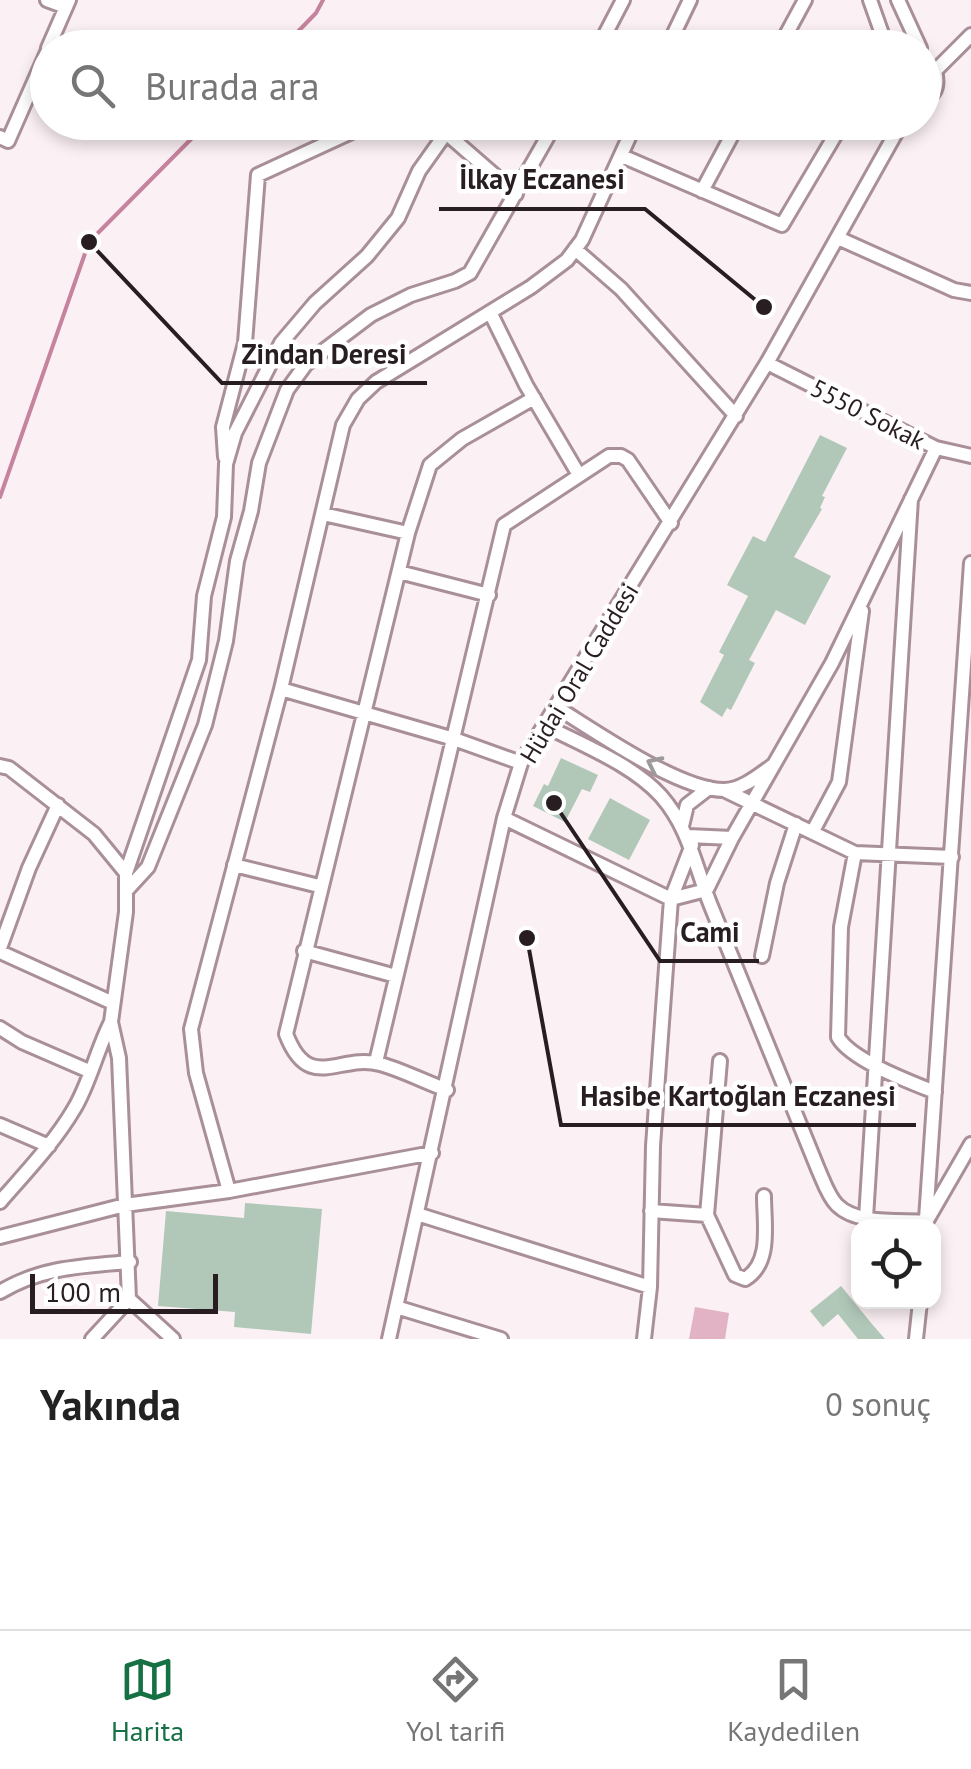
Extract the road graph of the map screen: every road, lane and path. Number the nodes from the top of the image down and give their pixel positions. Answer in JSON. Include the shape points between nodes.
{"nodes":[{"id":1,"x":48,"y":0,"type":"edge"},
{"id":2,"x":622,"y":0,"type":"edge"},
{"id":3,"x":690,"y":0,"type":"edge"},
{"id":4,"x":804,"y":0,"type":"edge"},
{"id":5,"x":898,"y":0,"type":"edge"},
{"id":6,"x":869,"y":1,"type":"edge"},
{"id":7,"x":68,"y":4,"type":"edge"},
{"id":8,"x":56,"y":30,"type":"edge"},
{"id":9,"x":607,"y":30,"type":"edge"},
{"id":10,"x":676,"y":30,"type":"edge"},
{"id":11,"x":788,"y":30,"type":"edge"},
{"id":12,"x":880,"y":30,"type":"edge"},
{"id":13,"x":912,"y":30,"type":"edge"},
{"id":14,"x":971,"y":35,"type":"edge"},
{"id":15,"x":941,"y":54,"type":"edge"},
{"id":16,"x":30,"y":85,"type":"edge"},
{"id":17,"x":4,"y":139,"type":"edge"},
{"id":18,"x":334,"y":140,"type":"edge"},
{"id":19,"x":441,"y":140,"type":"edge"},
{"id":20,"x":454,"y":140,"type":"edge"},
{"id":21,"x":546,"y":140,"type":"edge"},
{"id":22,"x":629,"y":140,"type":"edge"},
{"id":23,"x":728,"y":140,"type":"edge"},
{"id":24,"x":832,"y":140,"type":"edge"},
{"id":25,"x":892,"y":140,"type":"edge"},
{"id":26,"x":0,"y":155,"type":"edge"},
{"id":27,"x":622,"y":156,"type":"junction"},
{"id":28,"x":702,"y":190,"type":"junction"},
{"id":29,"x":516,"y":194,"type":"junction"},
{"id":30,"x":838,"y":238,"type":"junction"},
{"id":31,"x":575,"y":249,"type":"junction"},
{"id":32,"x":971,"y":293,"type":"edge"},
{"id":33,"x":490,"y":312,"type":"junction"},
{"id":34,"x":767,"y":363,"type":"junction"},
{"id":35,"x":534,"y":398,"type":"junction"},
{"id":36,"x":736,"y":416,"type":"junction"},
{"id":37,"x":936,"y":448,"type":"junction"},
{"id":38,"x":971,"y":456,"type":"edge"},
{"id":39,"x":226,"y":464,"type":"junction"},
{"id":40,"x":578,"y":476,"type":"junction"},
{"id":41,"x":910,"y":499,"type":"junction"},
{"id":42,"x":323,"y":514,"type":"junction"},
{"id":43,"x":671,"y":523,"type":"junction"},
{"id":44,"x":408,"y":534,"type":"junction"},
{"id":45,"x":971,"y":564,"type":"edge"},
{"id":46,"x":399,"y":572,"type":"junction"},
{"id":47,"x":490,"y":594,"type":"junction"},
{"id":48,"x":863,"y":598,"type":"junction"},
{"id":49,"x":281,"y":689,"type":"junction"},
{"id":50,"x":556,"y":707,"type":"junction"},
{"id":51,"x":366,"y":714,"type":"junction"},
{"id":52,"x":544,"y":725,"type":"junction"},
{"id":53,"x":454,"y":739,"type":"junction"},
{"id":54,"x":521,"y":764,"type":"junction"},
{"id":55,"x":774,"y":765,"type":"junction"},
{"id":56,"x":0,"y":766,"type":"edge"},
{"id":57,"x":709,"y":788,"type":"junction"},
{"id":58,"x":726,"y":791,"type":"junction"},
{"id":59,"x":58,"y":805,"type":"junction"},
{"id":60,"x":751,"y":805,"type":"junction"},
{"id":61,"x":504,"y":818,"type":"junction"},
{"id":62,"x":796,"y":824,"type":"junction"},
{"id":63,"x":813,"y":831,"type":"junction"},
{"id":64,"x":687,"y":836,"type":"junction"},
{"id":65,"x":732,"y":838,"type":"junction"},
{"id":66,"x":856,"y":852,"type":"junction"},
{"id":67,"x":890,"y":856,"type":"junction"},
{"id":68,"x":952,"y":857,"type":"junction"},
{"id":69,"x":234,"y":865,"type":"junction"},
{"id":70,"x":126,"y":874,"type":"junction"},
{"id":71,"x":320,"y":886,"type":"junction"},
{"id":72,"x":706,"y":890,"type":"junction"},
{"id":73,"x":126,"y":891,"type":"junction"},
{"id":74,"x":671,"y":898,"type":"junction"},
{"id":75,"x":0,"y":950,"type":"edge"},
{"id":76,"x":304,"y":951,"type":"junction"},
{"id":77,"x":762,"y":956,"type":"dead end"},
{"id":78,"x":396,"y":976,"type":"junction"},
{"id":79,"x":114,"y":1003,"type":"junction"},
{"id":80,"x":111,"y":1022,"type":"junction"},
{"id":81,"x":0,"y":1028,"type":"edge"},
{"id":82,"x":720,"y":1061,"type":"dead end"},
{"id":83,"x":376,"y":1062,"type":"junction"},
{"id":84,"x":876,"y":1064,"type":"junction"},
{"id":85,"x":89,"y":1071,"type":"junction"},
{"id":86,"x":447,"y":1090,"type":"junction"},
{"id":87,"x":935,"y":1092,"type":"junction"},
{"id":88,"x":0,"y":1125,"type":"edge"},
{"id":89,"x":971,"y":1144,"type":"edge"},
{"id":90,"x":49,"y":1146,"type":"junction"},
{"id":91,"x":432,"y":1152,"type":"junction"},
{"id":92,"x":229,"y":1191,"type":"junction"},
{"id":93,"x":764,"y":1196,"type":"dead end"},
{"id":94,"x":0,"y":1202,"type":"edge"},
{"id":95,"x":125,"y":1205,"type":"junction"},
{"id":96,"x":651,"y":1211,"type":"junction"},
{"id":97,"x":417,"y":1214,"type":"junction"},
{"id":98,"x":707,"y":1215,"type":"junction"},
{"id":99,"x":866,"y":1218,"type":"junction"},
{"id":100,"x":876,"y":1219,"type":"edge"},
{"id":101,"x":926,"y":1219,"type":"edge"},
{"id":102,"x":929,"y":1219,"type":"edge"},
{"id":103,"x":0,"y":1236,"type":"edge"},
{"id":104,"x":130,"y":1262,"type":"junction"},
{"id":105,"x":650,"y":1287,"type":"junction"},
{"id":106,"x":0,"y":1292,"type":"edge"},
{"id":107,"x":129,"y":1299,"type":"junction"},
{"id":108,"x":396,"y":1307,"type":"junction"},
{"id":109,"x":919,"y":1309,"type":"edge"},
{"id":110,"x":92,"y":1339,"type":"edge"},
{"id":111,"x":174,"y":1339,"type":"edge"},
{"id":112,"x":389,"y":1339,"type":"edge"},
{"id":113,"x":501,"y":1339,"type":"edge"},
{"id":114,"x":644,"y":1339,"type":"edge"},
{"id":115,"x":916,"y":1339,"type":"edge"}],
"edges":[{"from":1,"to":7,"type":"street"},
{"from":2,"to":9,"type":"street"},
{"from":3,"to":10,"type":"street"},
{"from":4,"to":11,"type":"street"},
{"from":5,"to":13,"type":"street"},
{"from":6,"to":12,"type":"street"},
{"from":7,"to":8,"type":"street"},
{"from":14,"to":15,"type":"street"},
{"from":16,"to":17,"type":"street"},
{"from":17,"to":26,"type":"street"},
{"from":18,"to":39,"type":"street","via":[[258,175],[244,342],[222,427]]},
{"from":19,"to":39,"type":"street","via":[[418,171],[398,218],[282,343]]},
{"from":20,"to":29,"type":"street"},
{"from":21,"to":29,"type":"street"},
{"from":22,"to":27,"type":"street"},
{"from":23,"to":28,"type":"street"},
{"from":24,"to":28,"type":"street","via":[[782,224]]},
{"from":25,"to":30,"type":"street","name":"Hüdai Oral Caddesi"},
{"from":27,"to":28,"type":"street"},
{"from":27,"to":31,"type":"street"},
{"from":29,"to":73,"type":"street","via":[[470,273],[371,315],[306,364],[287,390],[259,464],[205,724],[148,867]]},
{"from":30,"to":32,"type":"street"},
{"from":30,"to":34,"type":"street","name":"Hüdai Oral Caddesi"},
{"from":31,"to":33,"type":"street","via":[[531,288]]},
{"from":31,"to":36,"type":"street","via":[[621,288]]},
{"from":33,"to":35,"type":"street"},
{"from":33,"to":42,"type":"street","via":[[358,399],[343,425]]},
{"from":34,"to":36,"type":"street","name":"Hüdai Oral Caddesi"},
{"from":34,"to":37,"type":"street","name":"5550 Sokak"},
{"from":35,"to":40,"type":"street"},
{"from":35,"to":44,"type":"street","via":[[430,465]]},
{"from":36,"to":43,"type":"street","name":"Hüdai Oral Caddesi"},
{"from":37,"to":38,"type":"street","name":"5550 Sokak"},
{"from":37,"to":41,"type":"street"},
{"from":39,"to":70,"type":"street","via":[[224,517],[204,596],[198,660]]},
{"from":40,"to":43,"type":"street","via":[[609,456],[621,456]]},
{"from":40,"to":47,"type":"street","via":[[504,525]]},
{"from":41,"to":48,"type":"street"},
{"from":41,"to":67,"type":"street"},
{"from":42,"to":44,"type":"street"},
{"from":42,"to":49,"type":"street"},
{"from":43,"to":50,"type":"street","name":"Hüdai Oral Caddesi"},
{"from":44,"to":46,"type":"street"},
{"from":45,"to":68,"type":"street"},
{"from":46,"to":47,"type":"street"},
{"from":46,"to":51,"type":"street"},
{"from":47,"to":53,"type":"street"},
{"from":48,"to":55,"type":"street"},
{"from":48,"to":63,"type":"street","via":[[839,782]]},
{"from":49,"to":51,"type":"street"},
{"from":49,"to":69,"type":"street"},
{"from":50,"to":52,"type":"street","name":"Hüdai Oral Caddesi"},
{"from":57,"to":50,"type":"street","one_way":true,"via":[[627,751]]},
{"from":51,"to":53,"type":"street"},
{"from":51,"to":71,"type":"street"},
{"from":52,"to":54,"type":"street","name":"Hüdai Oral Caddesi"},
{"from":52,"to":64,"type":"street","via":[[659,794]]},
{"from":53,"to":54,"type":"street"},
{"from":53,"to":78,"type":"street"},
{"from":54,"to":61,"type":"street","name":"Hüdai Oral Caddesi"},
{"from":55,"to":58,"type":"street"},
{"from":55,"to":60,"type":"street"},
{"from":56,"to":59,"type":"street"},
{"from":57,"to":58,"type":"street"},
{"from":57,"to":64,"type":"street","via":[[688,805]]},
{"from":58,"to":60,"type":"street"},
{"from":59,"to":70,"type":"street","via":[[94,834]]},
{"from":59,"to":75,"type":"street"},
{"from":60,"to":62,"type":"street"},
{"from":60,"to":65,"type":"street"},
{"from":61,"to":74,"type":"street"},
{"from":61,"to":86,"type":"street","name":"Hüdai Oral Caddesi"},
{"from":62,"to":63,"type":"street"},
{"from":62,"to":77,"type":"street"},
{"from":63,"to":66,"type":"street"},
{"from":64,"to":65,"type":"street"},
{"from":64,"to":72,"type":"street"},
{"from":64,"to":74,"type":"street"},
{"from":65,"to":72,"type":"street"},
{"from":66,"to":67,"type":"street"},
{"from":66,"to":84,"type":"street","via":[[840,926],[838,1037]]},
{"from":67,"to":68,"type":"street"},
{"from":67,"to":84,"type":"street"},
{"from":68,"to":87,"type":"street"},
{"from":69,"to":71,"type":"street"},
{"from":69,"to":92,"type":"street","via":[[192,1029],[196,1072]]},
{"from":70,"to":73,"type":"street"},
{"from":71,"to":76,"type":"street"},
{"from":72,"to":74,"type":"street"},
{"from":72,"to":99,"type":"street","via":[[835,1203]]},
{"from":73,"to":79,"type":"street"},
{"from":74,"to":96,"type":"street"},
{"from":75,"to":79,"type":"street"},
{"from":76,"to":78,"type":"street"},
{"from":76,"to":83,"type":"street","via":[[286,1034],[292,1048],[318,1069]]},
{"from":78,"to":83,"type":"street"},
{"from":79,"to":80,"type":"street"},
{"from":80,"to":85,"type":"street"},
{"from":80,"to":95,"type":"street","via":[[119,1058]]},
{"from":81,"to":85,"type":"street"},
{"from":82,"to":98,"type":"street"},
{"from":83,"to":86,"type":"street"},
{"from":84,"to":87,"type":"street"},
{"from":84,"to":99,"type":"street"},
{"from":85,"to":90,"type":"street"},
{"from":86,"to":91,"type":"street","name":"Hüdai Oral Caddesi"},
{"from":87,"to":101,"type":"street"},
{"from":88,"to":90,"type":"street"},
{"from":89,"to":102,"type":"street"},
{"from":90,"to":94,"type":"street"},
{"from":91,"to":92,"type":"street"},
{"from":91,"to":97,"type":"street","name":"Hüdai Oral Caddesi"},
{"from":92,"to":95,"type":"street"},
{"from":93,"to":98,"type":"street","via":[[764,1252],[745,1279],[734,1275]]},
{"from":95,"to":103,"type":"street"},
{"from":95,"to":104,"type":"street"},
{"from":96,"to":98,"type":"street"},
{"from":96,"to":105,"type":"street"},
{"from":97,"to":105,"type":"street"},
{"from":97,"to":108,"type":"street","name":"Hüdai Oral Caddesi"},
{"from":99,"to":100,"type":"street"},
{"from":104,"to":106,"type":"street","via":[[58,1268],[25,1276]]},
{"from":104,"to":107,"type":"street"},
{"from":105,"to":114,"type":"street"},
{"from":107,"to":110,"type":"street"},
{"from":107,"to":111,"type":"street"},
{"from":108,"to":112,"type":"street","name":"Hüdai Oral Caddesi"},
{"from":108,"to":113,"type":"street"},
{"from":109,"to":115,"type":"street"}]}
